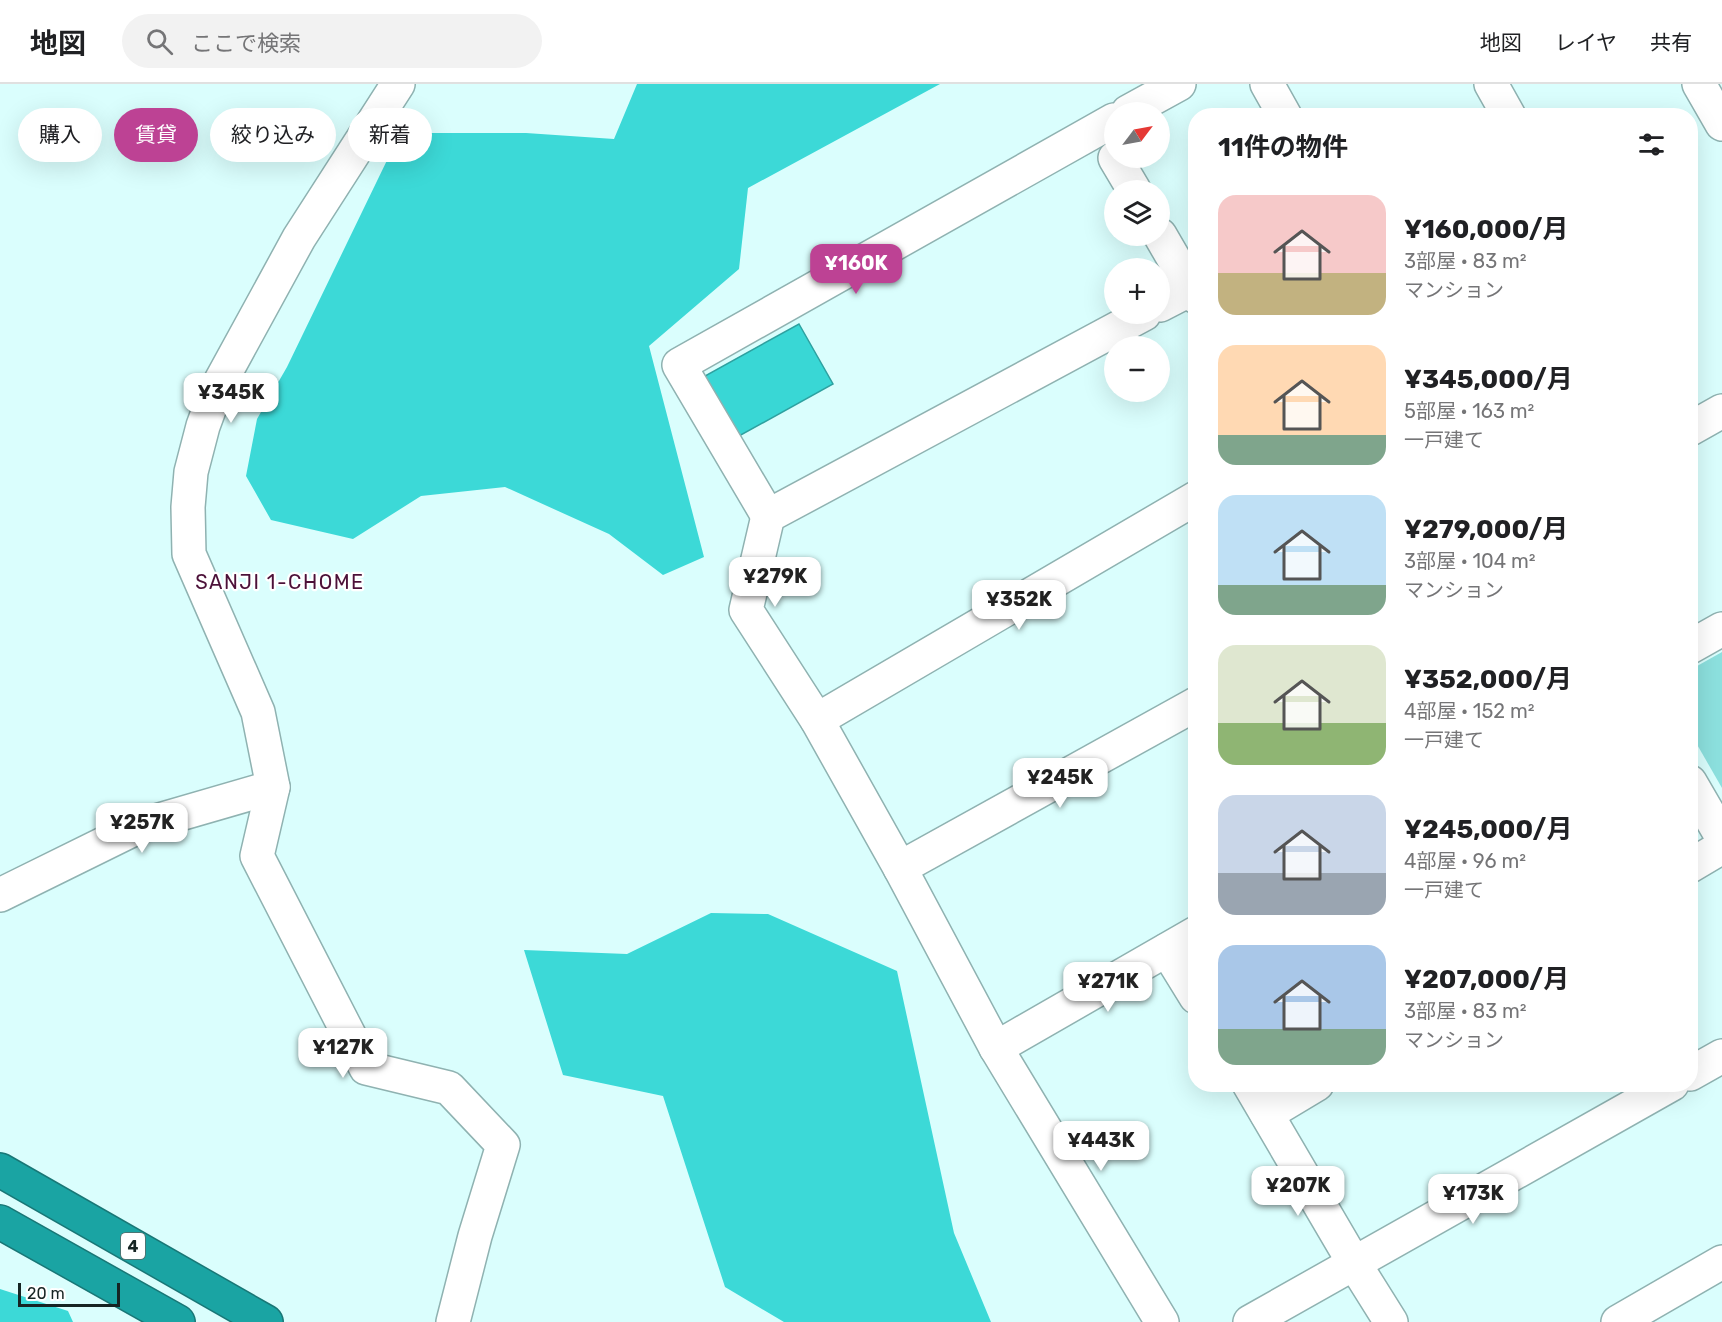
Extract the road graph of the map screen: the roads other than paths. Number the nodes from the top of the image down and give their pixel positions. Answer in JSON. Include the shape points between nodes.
{"nodes":[{"id":1,"x":398,"y":84,"type":"edge"},
{"id":2,"x":1179,"y":84,"type":"edge"},
{"id":3,"x":1267,"y":84,"type":"edge"},
{"id":4,"x":1491,"y":84,"type":"edge"},
{"id":5,"x":1699,"y":84,"type":"edge"},
{"id":6,"x":1146,"y":102,"type":"edge"},
{"id":7,"x":1280,"y":108,"type":"edge"},
{"id":8,"x":1504,"y":108,"type":"edge"},
{"id":9,"x":1722,"y":124,"type":"edge"},
{"id":10,"x":1104,"y":126,"type":"edge"},
{"id":11,"x":1166,"y":246,"type":"edge"},
{"id":12,"x":1188,"y":284,"type":"edge"},
{"id":13,"x":1188,"y":295,"type":"edge"},
{"id":14,"x":1170,"y":301,"type":"edge"},
{"id":15,"x":1125,"y":324,"type":"edge"},
{"id":16,"x":1722,"y":411,"type":"edge"},
{"id":17,"x":1698,"y":424,"type":"edge"},
{"id":18,"x":1188,"y":503,"type":"edge"},
{"id":19,"x":768,"y":516,"type":"junction"},
{"id":20,"x":1722,"y":628,"type":"edge"},
{"id":21,"x":1698,"y":642,"type":"edge"},
{"id":22,"x":1188,"y":708,"type":"edge"},
{"id":23,"x":817,"y":720,"type":"junction"},
{"id":24,"x":273,"y":787,"type":"junction"},
{"id":25,"x":1698,"y":796,"type":"edge"},
{"id":26,"x":1722,"y":837,"type":"edge"},
{"id":27,"x":1722,"y":847,"type":"edge"},
{"id":28,"x":1698,"y":861,"type":"edge"},
{"id":29,"x":900,"y":868,"type":"junction"},
{"id":30,"x":0,"y":895,"type":"edge"},
{"id":31,"x":1188,"y":938,"type":"edge"},
{"id":32,"x":1167,"y":950,"type":"junction"},
{"id":33,"x":1188,"y":984,"type":"edge"},
{"id":34,"x":996,"y":1048,"type":"junction"},
{"id":35,"x":1722,"y":1056,"type":"edge"},
{"id":36,"x":1698,"y":1070,"type":"edge"},
{"id":37,"x":1254,"y":1092,"type":"edge"},
{"id":38,"x":1304,"y":1092,"type":"edge"},
{"id":39,"x":1658,"y":1092,"type":"edge"},
{"id":40,"x":1267,"y":1114,"type":"junction"},
{"id":41,"x":0,"y":1170,"type":"edge"},
{"id":42,"x":0,"y":1222,"type":"edge"},
{"id":43,"x":1722,"y":1262,"type":"edge"},
{"id":44,"x":1354,"y":1263,"type":"junction"},
{"id":45,"x":178,"y":1322,"type":"edge"},
{"id":46,"x":266,"y":1322,"type":"edge"},
{"id":47,"x":453,"y":1322,"type":"edge"},
{"id":48,"x":1162,"y":1322,"type":"edge"},
{"id":49,"x":1250,"y":1322,"type":"edge"},
{"id":50,"x":1390,"y":1322,"type":"edge"},
{"id":51,"x":1618,"y":1322,"type":"edge"}],
"edges":[{"from":1,"to":24,"type":"street","via":[[299,237],[217,388],[191,472],[189,554],[258,712]]},
{"from":2,"to":6,"type":"street"},
{"from":3,"to":7,"type":"street"},
{"from":4,"to":8,"type":"street"},
{"from":5,"to":9,"type":"street"},
{"from":10,"to":19,"type":"street","via":[[679,365]]},
{"from":11,"to":12,"type":"street"},
{"from":13,"to":14,"type":"street"},
{"from":15,"to":19,"type":"street"},
{"from":16,"to":17,"type":"street"},
{"from":18,"to":23,"type":"street"},
{"from":19,"to":23,"type":"street","via":[[746,610]]},
{"from":20,"to":21,"type":"street"},
{"from":22,"to":29,"type":"street"},
{"from":23,"to":29,"type":"street"},
{"from":24,"to":30,"type":"street","via":[[142,825]]},
{"from":24,"to":47,"type":"street","via":[[257,856],[366,1068],[449,1088],[503,1145]]},
{"from":25,"to":26,"type":"street"},
{"from":27,"to":28,"type":"street"},
{"from":29,"to":34,"type":"street"},
{"from":31,"to":32,"type":"street"},
{"from":32,"to":33,"type":"street"},
{"from":32,"to":34,"type":"street"},
{"from":34,"to":48,"type":"street"},
{"from":35,"to":36,"type":"street"},
{"from":37,"to":40,"type":"street"},
{"from":38,"to":40,"type":"street"},
{"from":39,"to":44,"type":"street"},
{"from":40,"to":44,"type":"street"},
{"from":41,"to":46,"type":"highway","number":"4"},
{"from":42,"to":45,"type":"highway"},
{"from":43,"to":51,"type":"street"},
{"from":44,"to":49,"type":"street"},
{"from":44,"to":50,"type":"street"}]}
